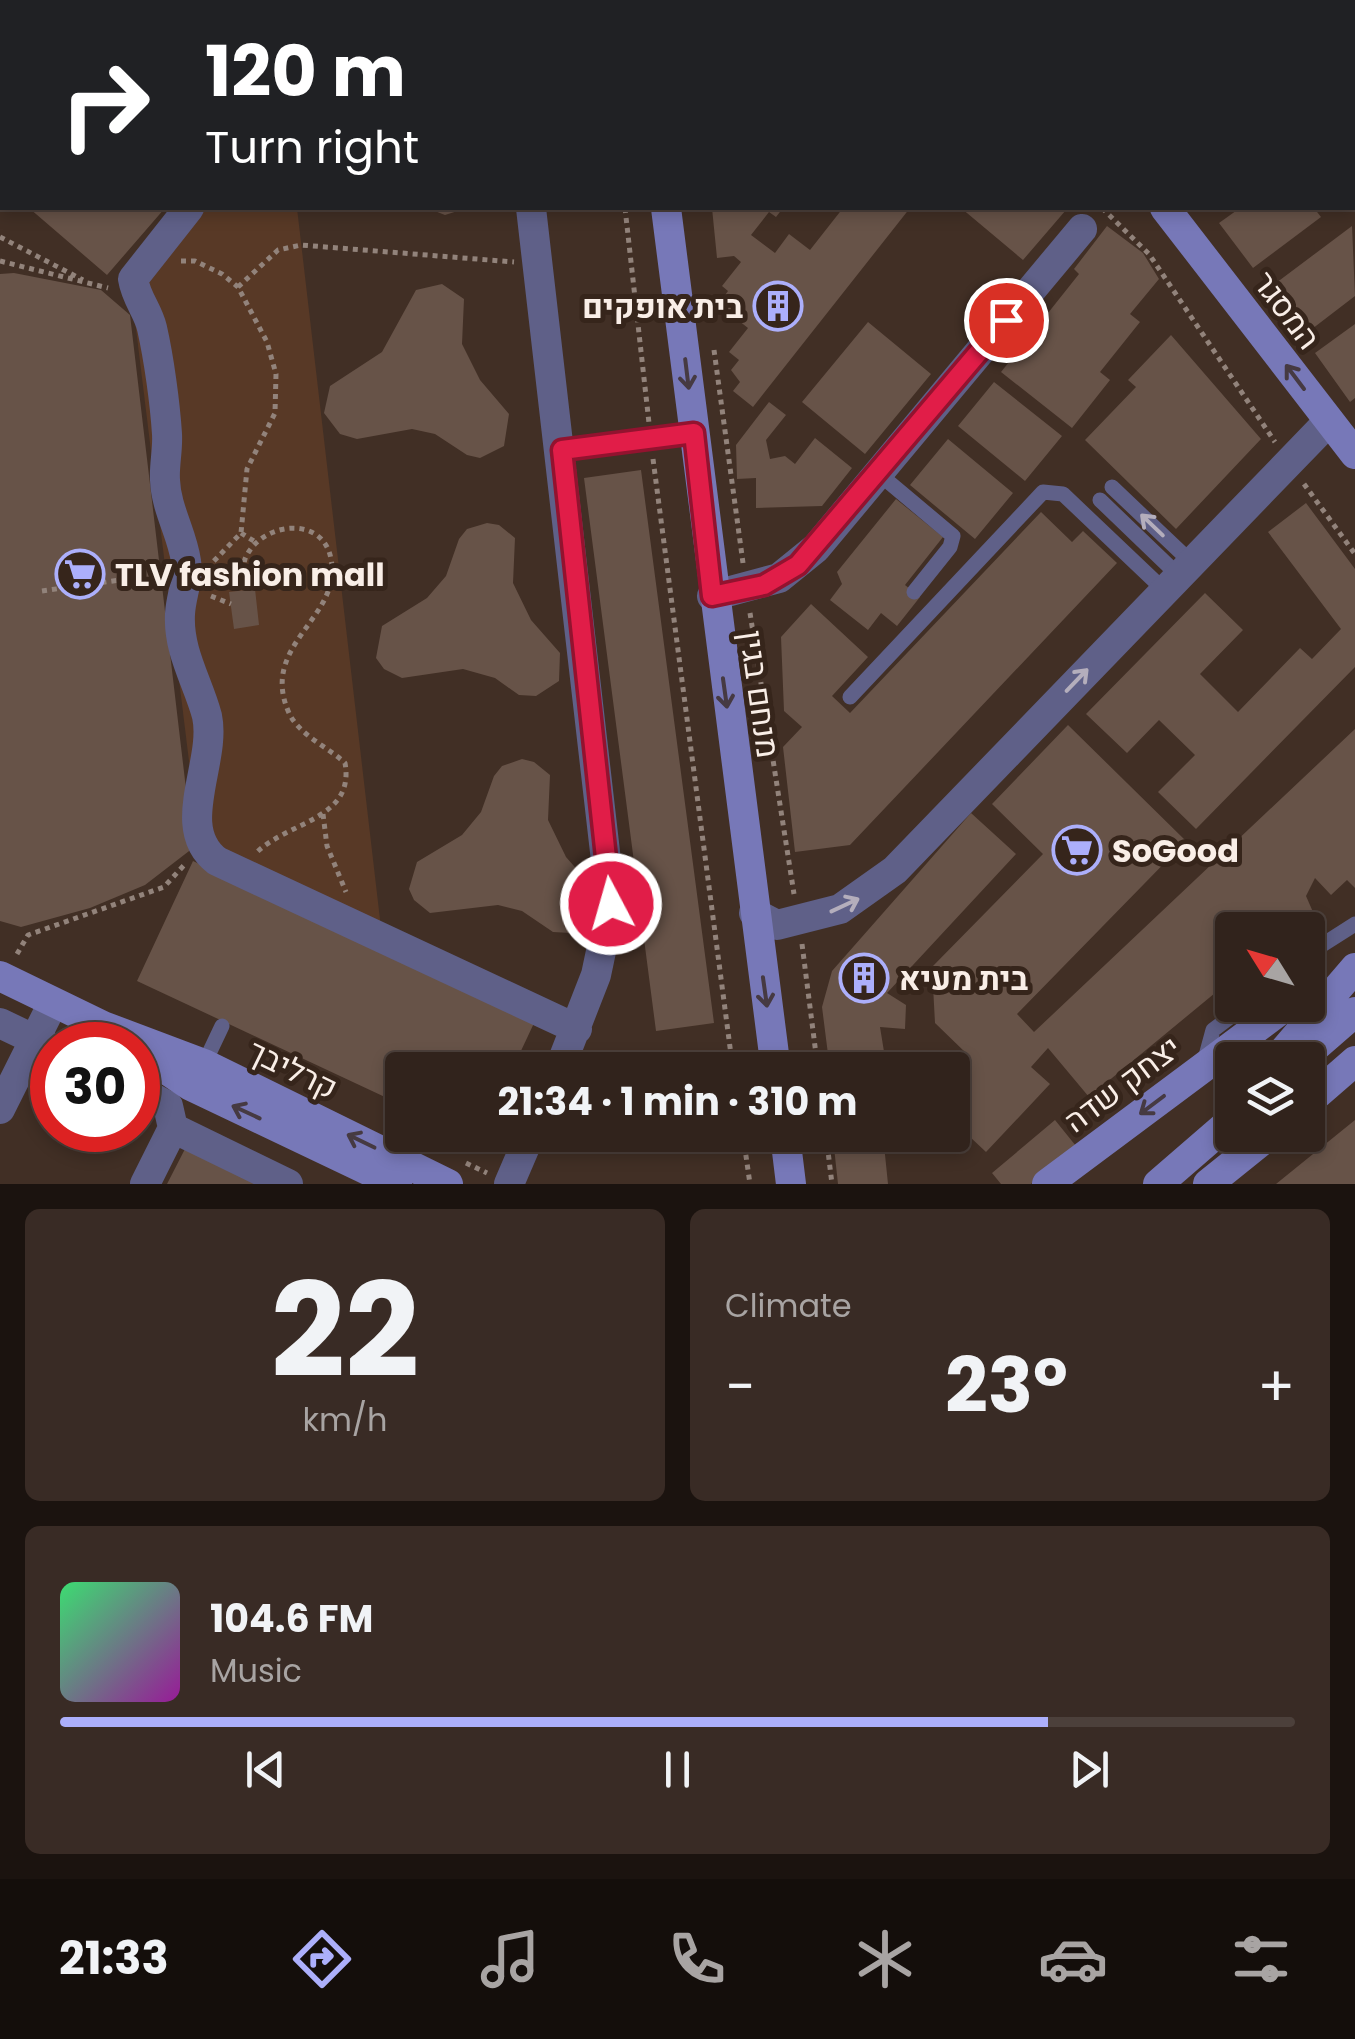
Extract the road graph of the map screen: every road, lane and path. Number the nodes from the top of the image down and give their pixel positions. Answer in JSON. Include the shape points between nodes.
{"nodes":[{"id":1,"x":187,"y":210,"type":"edge"},
{"id":2,"x":530,"y":210,"type":"edge"},
{"id":3,"x":624,"y":210,"type":"edge"},
{"id":4,"x":666,"y":210,"type":"edge"},
{"id":5,"x":1167,"y":210,"type":"edge"},
{"id":6,"x":1092,"y":218,"type":"edge"},
{"id":7,"x":0,"y":237,"type":"edge"},
{"id":8,"x":0,"y":261,"type":"edge"},
{"id":9,"x":538,"y":262,"type":"junction"},
{"id":10,"x":137,"y":269,"type":"junction"},
{"id":11,"x":238,"y":288,"type":"junction"},
{"id":12,"x":713,"y":341,"type":"dead end"},
{"id":13,"x":1328,"y":421,"type":"junction"},
{"id":14,"x":694,"y":433,"type":"junction"},
{"id":15,"x":650,"y":439,"type":"junction"},
{"id":16,"x":562,"y":450,"type":"junction"},
{"id":17,"x":1355,"y":454,"type":"edge"},
{"id":18,"x":1290,"y":464,"type":"junction"},
{"id":19,"x":878,"y":473,"type":"junction"},
{"id":20,"x":1112,"y":487,"type":"dead end"},
{"id":21,"x":1100,"y":500,"type":"dead end"},
{"id":22,"x":241,"y":533,"type":"junction"},
{"id":23,"x":257,"y":542,"type":"junction"},
{"id":24,"x":1355,"y":554,"type":"edge"},
{"id":25,"x":187,"y":570,"type":"junction"},
{"id":26,"x":1178,"y":576,"type":"junction"},
{"id":27,"x":242,"y":582,"type":"dead end"},
{"id":28,"x":747,"y":589,"type":"junction"},
{"id":29,"x":42,"y":591,"type":"dead end"},
{"id":30,"x":914,"y":592,"type":"dead end"},
{"id":31,"x":712,"y":596,"type":"junction"},
{"id":32,"x":850,"y":696,"type":"dead end"},
{"id":33,"x":323,"y":814,"type":"junction"},
{"id":34,"x":202,"y":846,"type":"junction"},
{"id":35,"x":238,"y":871,"type":"junction"},
{"id":36,"x":754,"y":913,"type":"junction"},
{"id":37,"x":799,"y":922,"type":"junction"},
{"id":38,"x":353,"y":924,"type":"junction"},
{"id":39,"x":1355,"y":924,"type":"edge"},
{"id":40,"x":1325,"y":943,"type":"edge"},
{"id":41,"x":1355,"y":967,"type":"edge"},
{"id":42,"x":2,"y":978,"type":"edge"},
{"id":43,"x":1325,"y":983,"type":"edge"},
{"id":44,"x":54,"y":1003,"type":"junction"},
{"id":45,"x":1355,"y":1012,"type":"edge"},
{"id":46,"x":0,"y":1022,"type":"edge"},
{"id":47,"x":49,"y":1022,"type":"edge"},
{"id":48,"x":94,"y":1022,"type":"edge"},
{"id":49,"x":1224,"y":1022,"type":"edge"},
{"id":50,"x":1263,"y":1022,"type":"edge"},
{"id":51,"x":222,"y":1026,"type":"dead end"},
{"id":52,"x":577,"y":1029,"type":"junction"},
{"id":53,"x":30,"y":1037,"type":"edge"},
{"id":54,"x":1291,"y":1042,"type":"edge"},
{"id":55,"x":1321,"y":1042,"type":"edge"},
{"id":56,"x":160,"y":1047,"type":"edge"},
{"id":57,"x":567,"y":1052,"type":"edge"},
{"id":58,"x":731,"y":1052,"type":"edge"},
{"id":59,"x":773,"y":1052,"type":"edge"},
{"id":60,"x":816,"y":1052,"type":"edge"},
{"id":61,"x":1355,"y":1061,"type":"edge"},
{"id":62,"x":204,"y":1064,"type":"junction"},
{"id":63,"x":30,"y":1065,"type":"edge"},
{"id":64,"x":160,"y":1065,"type":"edge"},
{"id":65,"x":1203,"y":1067,"type":"junction"},
{"id":66,"x":1325,"y":1087,"type":"edge"},
{"id":67,"x":160,"y":1102,"type":"edge"},
{"id":68,"x":0,"y":1109,"type":"edge"},
{"id":69,"x":173,"y":1128,"type":"junction"},
{"id":70,"x":1215,"y":1130,"type":"edge"},
{"id":71,"x":1215,"y":1135,"type":"edge"},
{"id":72,"x":1197,"y":1151,"type":"junction"},
{"id":73,"x":523,"y":1152,"type":"edge"},
{"id":74,"x":745,"y":1152,"type":"edge"},
{"id":75,"x":787,"y":1152,"type":"edge"},
{"id":76,"x":828,"y":1152,"type":"edge"},
{"id":77,"x":1247,"y":1152,"type":"edge"},
{"id":78,"x":145,"y":1184,"type":"edge"},
{"id":79,"x":288,"y":1184,"type":"edge"},
{"id":80,"x":397,"y":1184,"type":"edge"},
{"id":81,"x":448,"y":1184,"type":"edge"},
{"id":82,"x":509,"y":1184,"type":"edge"},
{"id":83,"x":750,"y":1184,"type":"edge"},
{"id":84,"x":791,"y":1184,"type":"edge"},
{"id":85,"x":832,"y":1184,"type":"edge"},
{"id":86,"x":1047,"y":1184,"type":"edge"},
{"id":87,"x":1158,"y":1184,"type":"edge"},
{"id":88,"x":1208,"y":1184,"type":"edge"}],
"edges":[{"from":1,"to":10,"type":"street"},
{"from":2,"to":9,"type":"street"},
{"from":3,"to":15,"type":"path"},
{"from":4,"to":14,"type":"street","name":"מנחם בגין","one_way":true},
{"from":13,"to":5,"type":"street","name":"המסגר","one_way":true},
{"from":6,"to":18,"type":"path","via":[[1149,254]]},
{"from":6,"to":19,"type":"street"},
{"from":7,"to":8,"type":"path","via":[[84,282]]},
{"from":9,"to":11,"type":"path","via":[[301,245],[278,250]]},
{"from":9,"to":16,"type":"street"},
{"from":10,"to":11,"type":"path","via":[[195,261]]},
{"from":10,"to":25,"type":"street","via":[[137,301],[151,325],[164,409],[170,512]]},
{"from":11,"to":22,"type":"path","via":[[276,374],[275,413],[247,469]]},
{"from":12,"to":28,"type":"path"},
{"from":13,"to":17,"type":"street","name":"המסגר"},
{"from":13,"to":18,"type":"street"},
{"from":14,"to":15,"type":"lane"},
{"from":14,"to":31,"type":"street","name":"מנחם בגין"},
{"from":15,"to":16,"type":"lane"},
{"from":15,"to":58,"type":"path"},
{"from":16,"to":52,"type":"street","via":[[611,904]]},
{"from":18,"to":24,"type":"path"},
{"from":18,"to":26,"type":"street"},
{"from":19,"to":28,"type":"street","via":[[798,565]]},
{"from":19,"to":30,"type":"lane","via":[[953,536]]},
{"from":26,"to":20,"type":"lane","one_way":true},
{"from":21,"to":26,"type":"lane"},
{"from":22,"to":23,"type":"path"},
{"from":22,"to":25,"type":"path","via":[[223,556]]},
{"from":23,"to":27,"type":"path"},
{"from":23,"to":33,"type":"path","via":[[279,528],[299,528],[322,538],[331,557],[332,584],[293,642],[284,672],[288,712],[345,763],[344,799]]},
{"from":25,"to":29,"type":"path"},
{"from":25,"to":34,"type":"street","via":[[180,613],[184,655],[206,716],[208,748],[197,814]]},
{"from":26,"to":32,"type":"lane","via":[[1063,494],[1044,492]]},
{"from":37,"to":26,"type":"street","one_way":true,"via":[[856,901],[894,870]]},
{"from":28,"to":31,"type":"street"},
{"from":28,"to":37,"type":"path"},
{"from":31,"to":36,"type":"street","name":"מנחם בגין","one_way":true},
{"from":33,"to":35,"type":"path","via":[[272,838]]},
{"from":33,"to":38,"type":"path"},
{"from":34,"to":35,"type":"street"},
{"from":34,"to":42,"type":"path","via":[[164,887],[28,935]]},
{"from":35,"to":38,"type":"street"},
{"from":36,"to":37,"type":"street","via":[[770,924]]},
{"from":36,"to":59,"type":"street","name":"מנחם בגין","one_way":true},
{"from":37,"to":60,"type":"path"},
{"from":38,"to":52,"type":"street"},
{"from":39,"to":40,"type":"lane"},
{"from":41,"to":43,"type":"street"},
{"from":41,"to":54,"type":"street"},
{"from":42,"to":44,"type":"street","name":"קרליבך"},
{"from":44,"to":47,"type":"street"},
{"from":44,"to":48,"type":"street","name":"קרליבך"},
{"from":45,"to":55,"type":"street"},
{"from":46,"to":53,"type":"street"},
{"from":49,"to":65,"type":"lane","via":[[1213,1030]]},
{"from":50,"to":65,"type":"street","name":"יצחק שדה"},
{"from":51,"to":62,"type":"lane"},
{"from":52,"to":57,"type":"street"},
{"from":56,"to":62,"type":"street","name":"קרליבך"},
{"from":61,"to":66,"type":"street"},
{"from":81,"to":62,"type":"street","name":"קרליבך","one_way":true},
{"from":63,"to":68,"type":"street"},
{"from":80,"to":64,"type":"street","name":"קרליבך","one_way":true},
{"from":65,"to":86,"type":"street","name":"יצחק שדה","one_way":true},
{"from":67,"to":69,"type":"street","via":[[168,1106]]},
{"from":69,"to":78,"type":"street"},
{"from":69,"to":79,"type":"street"},
{"from":70,"to":72,"type":"street"},
{"from":71,"to":72,"type":"street"},
{"from":72,"to":87,"type":"street"},
{"from":73,"to":82,"type":"street"},
{"from":74,"to":83,"type":"path"},
{"from":75,"to":84,"type":"street"},
{"from":76,"to":85,"type":"path"},
{"from":77,"to":88,"type":"street"}]}
